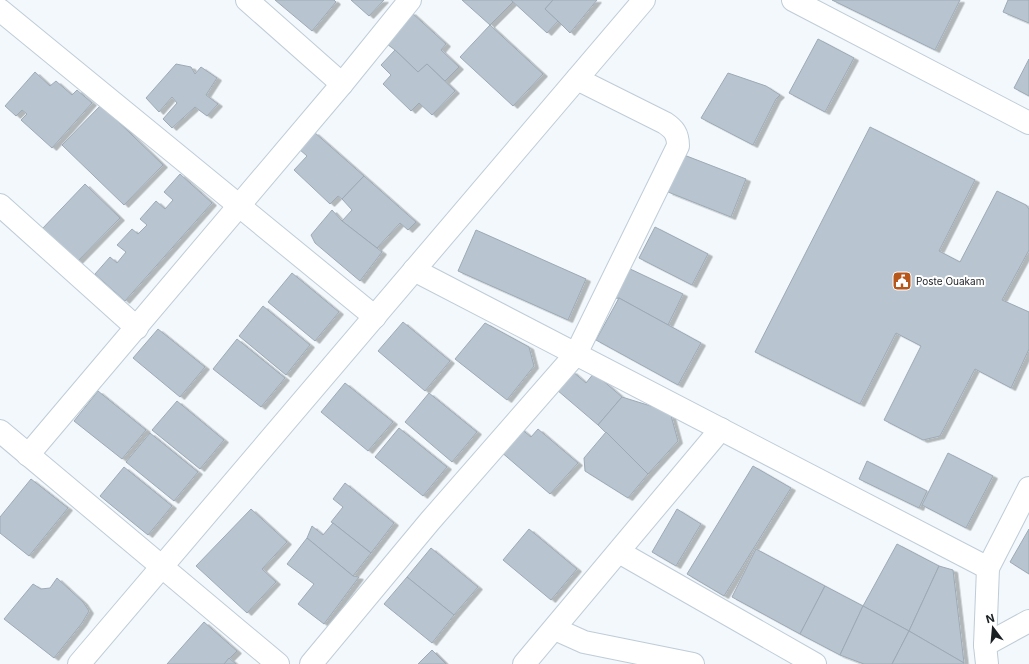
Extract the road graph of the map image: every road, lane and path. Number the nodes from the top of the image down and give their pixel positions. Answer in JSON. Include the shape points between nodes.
{"nodes":[{"id":1,"x":247,"y":0,"type":"edge"},
{"id":2,"x":410,"y":0,"type":"edge"},
{"id":3,"x":644,"y":0,"type":"edge"},
{"id":4,"x":793,"y":0,"type":"edge"},
{"id":5,"x":0,"y":10,"type":"edge"},
{"id":6,"x":578,"y":79,"type":"junction"},
{"id":7,"x":342,"y":84,"type":"junction"},
{"id":8,"x":1029,"y":123,"type":"edge"},
{"id":9,"x":0,"y":205,"type":"edge"},
{"id":10,"x":240,"y":206,"type":"junction"},
{"id":11,"x":414,"y":270,"type":"junction"},
{"id":12,"x":375,"y":317,"type":"junction"},
{"id":13,"x":137,"y":328,"type":"junction"},
{"id":14,"x":576,"y":354,"type":"junction"},
{"id":15,"x":721,"y":429,"type":"junction"},
{"id":16,"x":0,"y":431,"type":"edge"},
{"id":17,"x":28,"y":455,"type":"junction"},
{"id":18,"x":1029,"y":488,"type":"edge"},
{"id":19,"x":619,"y":552,"type":"junction"},
{"id":20,"x":162,"y":567,"type":"junction"},
{"id":21,"x":988,"y":568,"type":"junction"},
{"id":22,"x":1029,"y":621,"type":"edge"},
{"id":23,"x":555,"y":629,"type":"junction"},
{"id":24,"x":986,"y":654,"type":"edge"},
{"id":25,"x":80,"y":664,"type":"edge"},
{"id":26,"x":278,"y":664,"type":"edge"},
{"id":27,"x":311,"y":664,"type":"edge"},
{"id":28,"x":524,"y":664,"type":"edge"},
{"id":29,"x":693,"y":664,"type":"edge"},
{"id":30,"x":815,"y":664,"type":"edge"}],
"edges":[{"from":1,"to":7,"type":"street"},
{"from":2,"to":7,"type":"street"},
{"from":3,"to":6,"type":"street"},
{"from":4,"to":8,"type":"street"},
{"from":5,"to":10,"type":"street"},
{"from":6,"to":11,"type":"street"},
{"from":6,"to":14,"type":"street","via":[[673,128],[678,137],[678,146]]},
{"from":7,"to":10,"type":"street"},
{"from":9,"to":13,"type":"street"},
{"from":10,"to":12,"type":"street"},
{"from":10,"to":13,"type":"street"},
{"from":11,"to":12,"type":"street"},
{"from":11,"to":14,"type":"street"},
{"from":12,"to":20,"type":"street"},
{"from":13,"to":17,"type":"street"},
{"from":14,"to":15,"type":"street"},
{"from":14,"to":27,"type":"street","via":[[430,521]]},
{"from":15,"to":19,"type":"street"},
{"from":15,"to":21,"type":"street"},
{"from":16,"to":17,"type":"street"},
{"from":17,"to":20,"type":"street"},
{"from":18,"to":21,"type":"street"},
{"from":19,"to":23,"type":"street"},
{"from":19,"to":30,"type":"street"},
{"from":20,"to":25,"type":"street"},
{"from":20,"to":26,"type":"street"},
{"from":21,"to":24,"type":"street"},
{"from":22,"to":24,"type":"street"},
{"from":23,"to":28,"type":"street"},
{"from":23,"to":29,"type":"street","via":[[584,642]]}]}
